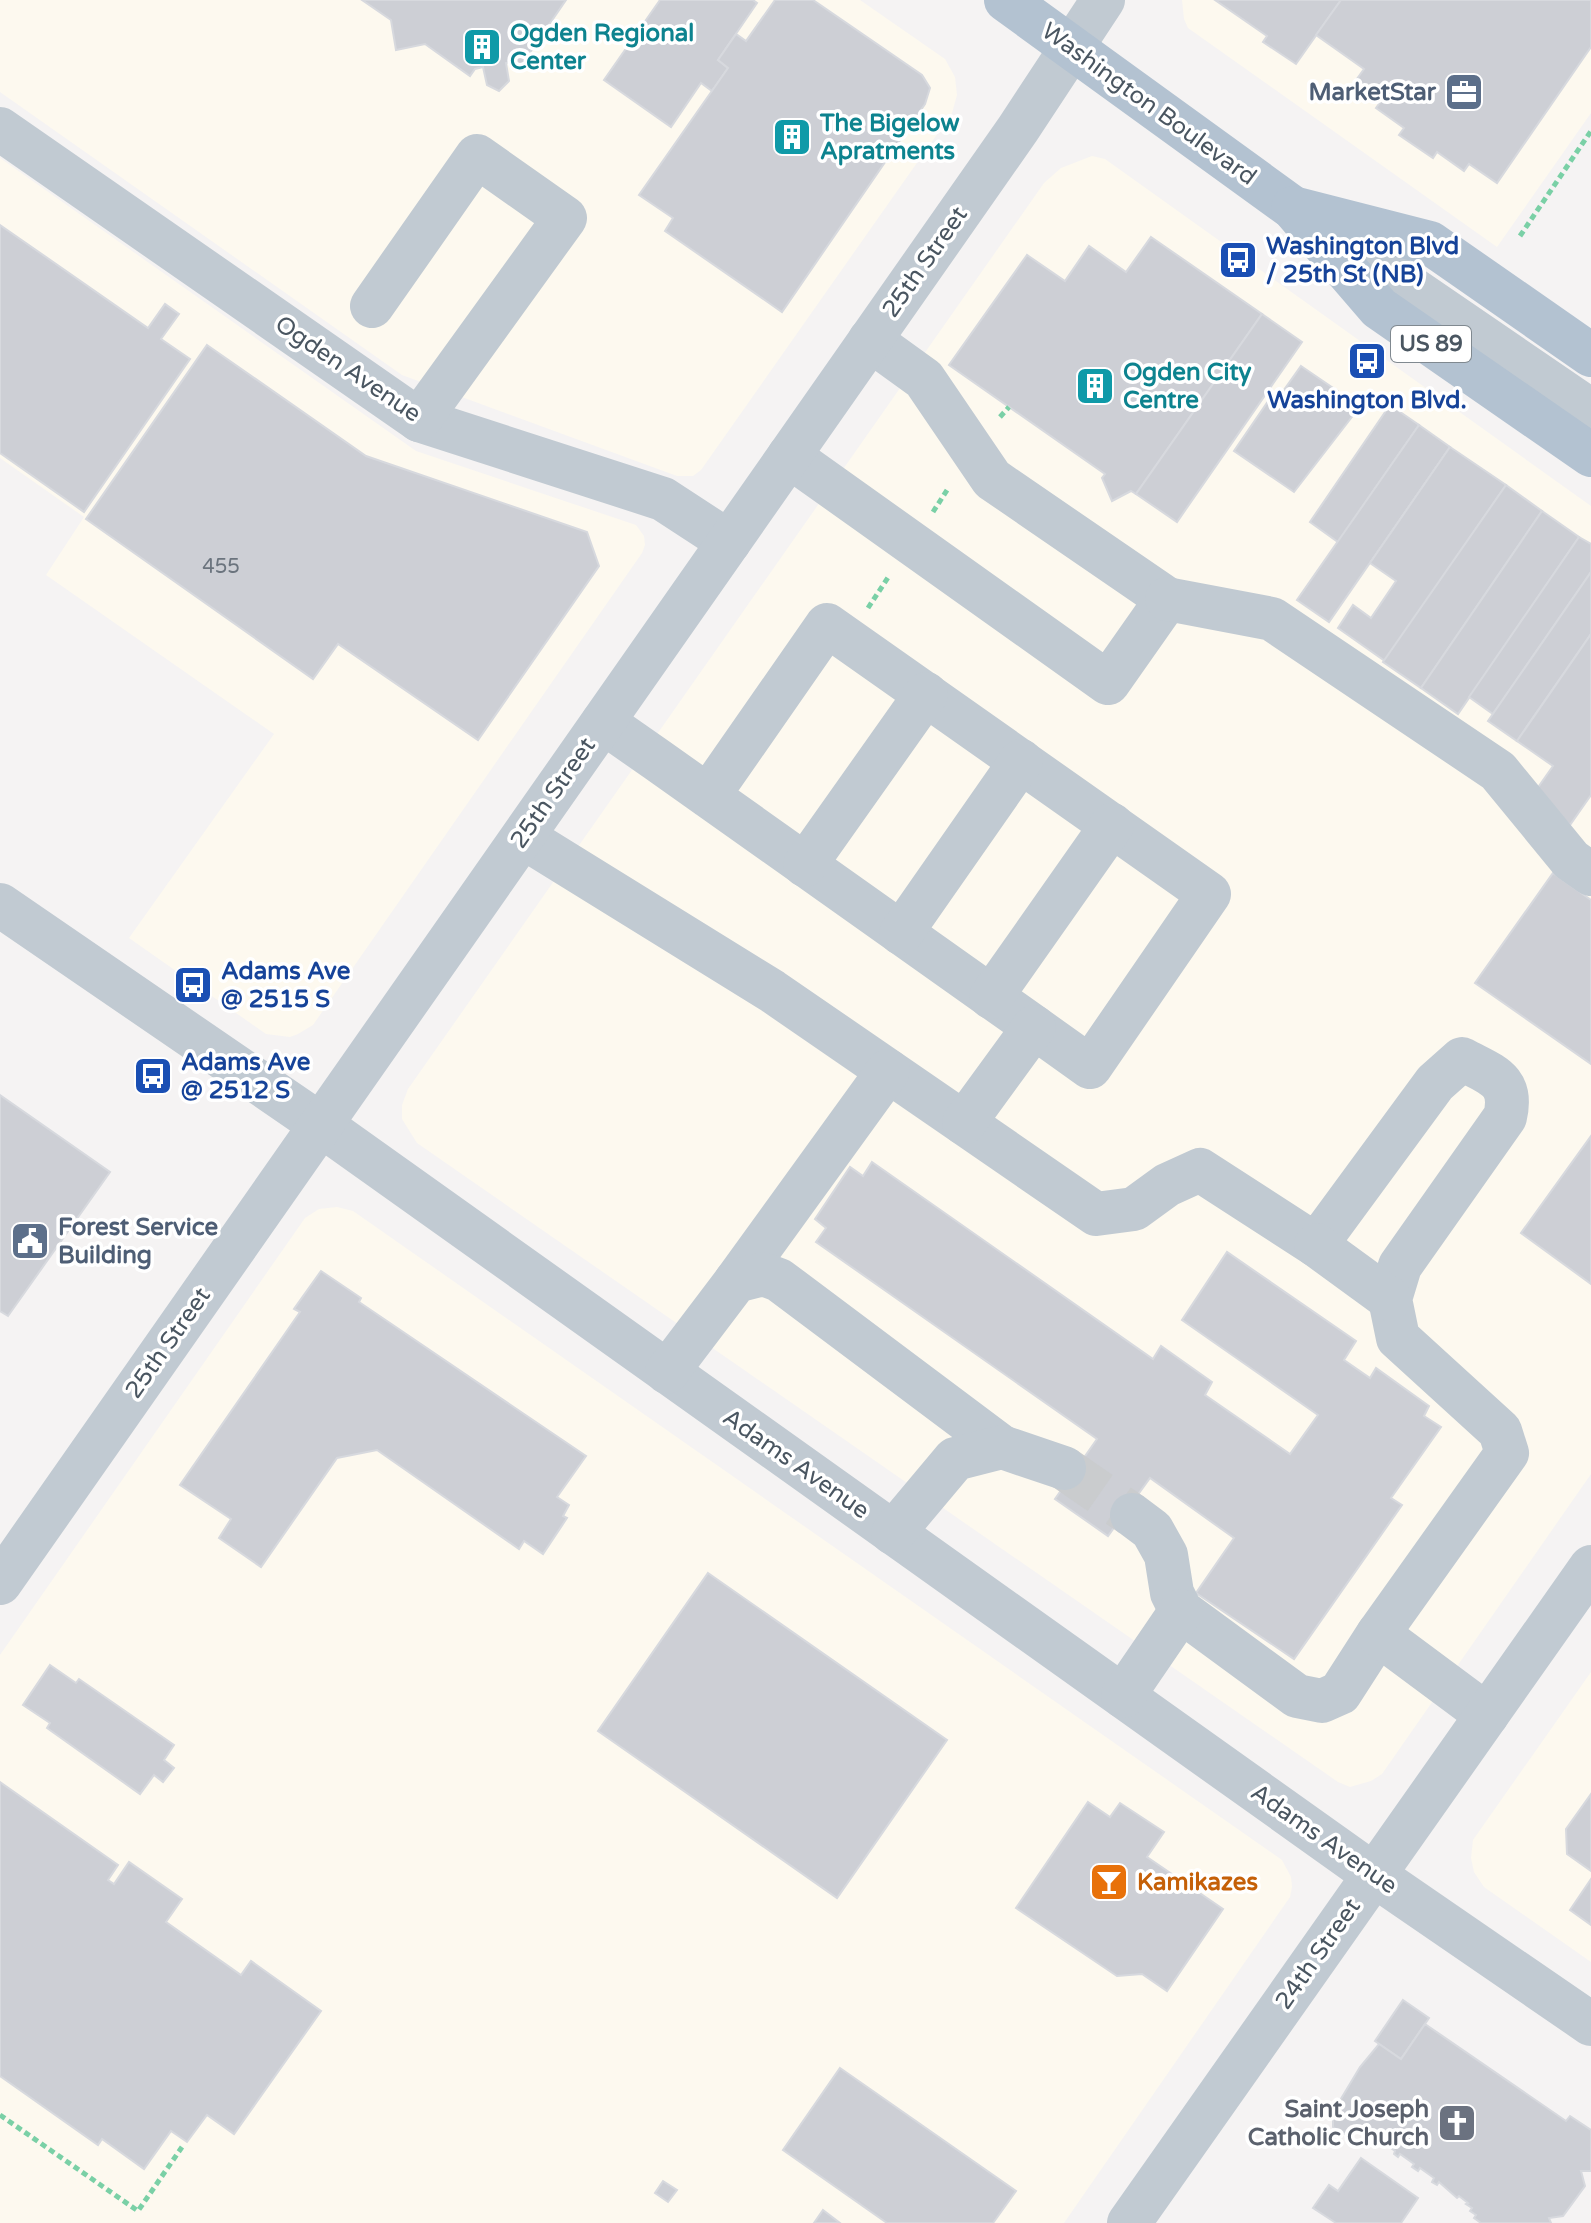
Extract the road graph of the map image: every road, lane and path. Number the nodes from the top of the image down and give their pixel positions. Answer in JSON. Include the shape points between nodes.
{"nodes":[{"id":1,"x":1006,"y":0,"type":"edge"},
{"id":2,"x":1103,"y":0,"type":"edge"},
{"id":3,"x":1071,"y":45,"type":"junction"},
{"id":4,"x":0,"y":129,"type":"edge"},
{"id":5,"x":1591,"y":131,"type":"edge"},
{"id":6,"x":1293,"y":208,"type":"junction"},
{"id":7,"x":1520,"y":236,"type":"dead end"},
{"id":8,"x":372,"y":306,"type":"dead end"},
{"id":9,"x":870,"y":340,"type":"junction"},
{"id":10,"x":1591,"y":355,"type":"edge"},
{"id":11,"x":1591,"y":411,"type":"edge"},
{"id":12,"x":419,"y":420,"type":"junction"},
{"id":13,"x":1591,"y":455,"type":"edge"},
{"id":14,"x":789,"y":456,"type":"junction"},
{"id":15,"x":729,"y":542,"type":"junction"},
{"id":16,"x":894,"y":569,"type":"dead end"},
{"id":17,"x":1167,"y":599,"type":"junction"},
{"id":18,"x":865,"y":611,"type":"dead end"},
{"id":19,"x":926,"y":694,"type":"junction"},
{"id":20,"x":603,"y":722,"type":"junction"},
{"id":21,"x":1021,"y":761,"type":"junction"},
{"id":22,"x":708,"y":796,"type":"junction"},
{"id":23,"x":1112,"y":825,"type":"junction"},
{"id":24,"x":523,"y":837,"type":"junction"},
{"id":25,"x":805,"y":865,"type":"junction"},
{"id":26,"x":1581,"y":867,"type":"edge"},
{"id":27,"x":0,"y":905,"type":"edge"},
{"id":28,"x":901,"y":933,"type":"junction"},
{"id":29,"x":991,"y":997,"type":"junction"},
{"id":30,"x":1034,"y":1027,"type":"junction"},
{"id":31,"x":888,"y":1071,"type":"junction"},
{"id":32,"x":964,"y":1123,"type":"junction"},
{"id":33,"x":321,"y":1125,"type":"junction"},
{"id":34,"x":1316,"y":1245,"type":"junction"},
{"id":35,"x":736,"y":1281,"type":"junction"},
{"id":36,"x":1390,"y":1299,"type":"junction"},
{"id":37,"x":667,"y":1372,"type":"junction"},
{"id":38,"x":1002,"y":1447,"type":"junction"},
{"id":39,"x":1064,"y":1468,"type":"tunnel mouth"},
{"id":40,"x":1132,"y":1515,"type":"tunnel mouth"},
{"id":41,"x":893,"y":1533,"type":"junction"},
{"id":42,"x":1591,"y":1567,"type":"edge"},
{"id":43,"x":1,"y":1578,"type":"edge"},
{"id":44,"x":1181,"y":1611,"type":"junction"},
{"id":45,"x":1378,"y":1634,"type":"junction"},
{"id":46,"x":1123,"y":1696,"type":"junction"},
{"id":47,"x":1487,"y":1715,"type":"junction"},
{"id":48,"x":1374,"y":1875,"type":"junction"},
{"id":49,"x":1591,"y":2024,"type":"edge"},
{"id":50,"x":0,"y":2115,"type":"edge"},
{"id":51,"x":182,"y":2147,"type":"dead end"},
{"id":52,"x":1129,"y":2223,"type":"edge"}],
"edges":[{"from":1,"to":3,"type":"main road","name":"Washington Boulevard","number":"US 89"},
{"from":2,"to":3,"type":"street","name":"25th Street"},
{"from":3,"to":6,"type":"main road","name":"Washington Boulevard","number":"US 89"},
{"from":3,"to":9,"type":"street","name":"25th Street"},
{"from":4,"to":12,"type":"street","name":"Ogden Avenue"},
{"from":5,"to":7,"type":"path"},
{"from":6,"to":10,"type":"main road","name":"Washington Boulevard","number":"US 89","via":[[1430,243]]},
{"from":6,"to":11,"type":"street"},
{"from":6,"to":13,"type":"main road","name":"Washington Boulevard","number":"US 89","via":[[1379,308]]},
{"from":8,"to":12,"type":"street","via":[[477,156],[565,218]]},
{"from":9,"to":14,"type":"street","name":"25th Street"},
{"from":9,"to":17,"type":"street","via":[[924,379],[992,479]]},
{"from":12,"to":15,"type":"street","name":"Ogden Avenue","via":[[663,499]]},
{"from":14,"to":15,"type":"street","name":"25th Street"},
{"from":14,"to":17,"type":"street","via":[[1108,683]]},
{"from":15,"to":20,"type":"street","name":"25th Street"},
{"from":16,"to":18,"type":"path"},
{"from":17,"to":26,"type":"street","via":[[1272,619],[1498,771]]},
{"from":19,"to":21,"type":"street"},
{"from":19,"to":22,"type":"street","via":[[827,625]]},
{"from":19,"to":25,"type":"street"},
{"from":20,"to":22,"type":"street"},
{"from":20,"to":24,"type":"street","name":"25th Street"},
{"from":21,"to":23,"type":"street"},
{"from":21,"to":28,"type":"street"},
{"from":22,"to":25,"type":"street"},
{"from":23,"to":29,"type":"street"},
{"from":23,"to":30,"type":"street","via":[[1209,894],[1090,1067]]},
{"from":24,"to":31,"type":"street","via":[[772,991]]},
{"from":24,"to":33,"type":"street","name":"25th Street"},
{"from":25,"to":28,"type":"street"},
{"from":27,"to":33,"type":"street","name":"Adams Avenue"},
{"from":28,"to":29,"type":"street"},
{"from":29,"to":30,"type":"street"},
{"from":30,"to":32,"type":"street"},
{"from":31,"to":32,"type":"street"},
{"from":31,"to":35,"type":"street"},
{"from":32,"to":34,"type":"street","via":[[1096,1214],[1134,1209],[1200,1170]]},
{"from":33,"to":37,"type":"street","name":"Adams Avenue"},
{"from":33,"to":43,"type":"street","name":"25th Street"},
{"from":34,"to":36,"type":"street"},
{"from":34,"to":36,"type":"street","via":[[1435,1083],[1462,1059],[1500,1079],[1510,1099],[1505,1117],[1400,1266]]},
{"from":35,"to":37,"type":"street"},
{"from":35,"to":38,"type":"street","via":[[763,1274],[779,1280]]},
{"from":36,"to":45,"type":"street","via":[[1398,1338],[1500,1431],[1507,1453]]},
{"from":37,"to":41,"type":"street","name":"Adams Avenue"},
{"from":38,"to":39,"type":"street"},
{"from":38,"to":41,"type":"street","via":[[955,1459]]},
{"from":40,"to":44,"type":"street","via":[[1152,1530],[1166,1555],[1172,1593]]},
{"from":41,"to":46,"type":"street","name":"Adams Avenue"},
{"from":42,"to":47,"type":"street","name":"24th Street"},
{"from":44,"to":45,"type":"street","via":[[1297,1696],[1322,1701],[1340,1693]]},
{"from":44,"to":46,"type":"street"},
{"from":45,"to":47,"type":"street"},
{"from":46,"to":48,"type":"street","name":"Adams Avenue"},
{"from":47,"to":48,"type":"street","name":"24th Street"},
{"from":48,"to":49,"type":"street","name":"Adams Avenue"},
{"from":48,"to":52,"type":"street","name":"24th Street"},
{"from":50,"to":51,"type":"path","via":[[138,2211]]}]}
